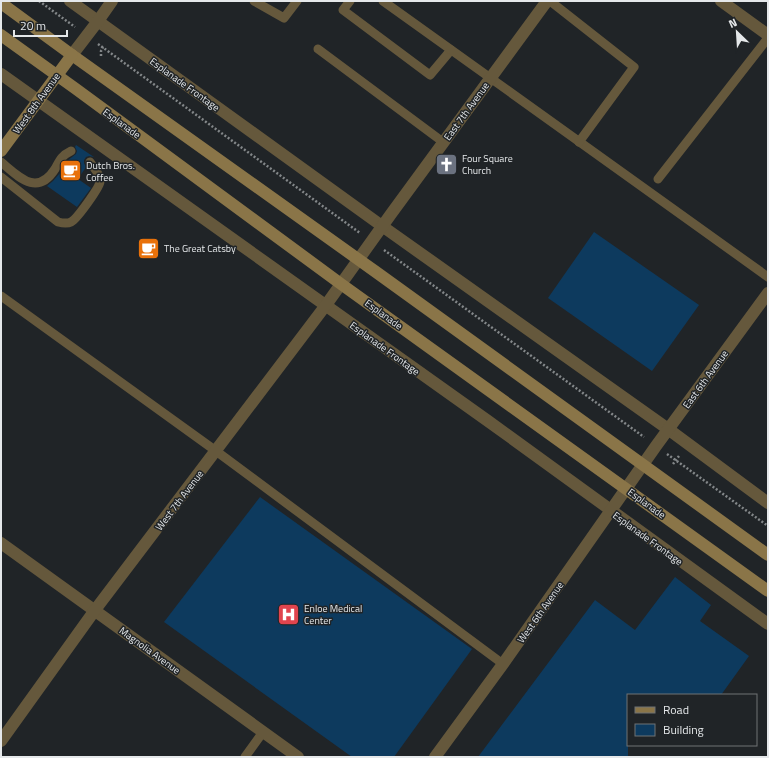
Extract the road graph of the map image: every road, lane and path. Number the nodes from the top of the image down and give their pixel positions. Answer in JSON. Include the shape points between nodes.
{"nodes":[{"id":1,"x":39,"y":1,"type":"edge"},
{"id":2,"x":70,"y":1,"type":"edge"},
{"id":3,"x":112,"y":1,"type":"edge"},
{"id":4,"x":254,"y":1,"type":"edge"},
{"id":5,"x":297,"y":1,"type":"edge"},
{"id":6,"x":350,"y":1,"type":"edge"},
{"id":7,"x":383,"y":1,"type":"edge"},
{"id":8,"x":546,"y":1,"type":"edge"},
{"id":9,"x":550,"y":1,"type":"edge"},
{"id":10,"x":721,"y":1,"type":"edge"},
{"id":11,"x":1,"y":4,"type":"edge"},
{"id":12,"x":98,"y":22,"type":"junction"},
{"id":13,"x":1,"y":35,"type":"edge"},
{"id":14,"x":87,"y":36,"type":"junction"},
{"id":15,"x":768,"y":36,"type":"edge"},
{"id":16,"x":103,"y":48,"type":"junction"},
{"id":17,"x":318,"y":49,"type":"dead end"},
{"id":18,"x":451,"y":50,"type":"junction"},
{"id":19,"x":72,"y":55,"type":"junction"},
{"id":20,"x":101,"y":56,"type":"dead end"},
{"id":21,"x":1,"y":74,"type":"edge"},
{"id":22,"x":57,"y":75,"type":"junction"},
{"id":23,"x":490,"y":78,"type":"junction"},
{"id":24,"x":38,"y":101,"type":"junction"},
{"id":25,"x":443,"y":142,"type":"junction"},
{"id":26,"x":580,"y":142,"type":"junction"},
{"id":27,"x":1,"y":151,"type":"edge"},
{"id":28,"x":71,"y":151,"type":"dead end"},
{"id":29,"x":1,"y":162,"type":"edge"},
{"id":30,"x":90,"y":162,"type":"dead end"},
{"id":31,"x":1,"y":177,"type":"edge"},
{"id":32,"x":658,"y":179,"type":"dead end"},
{"id":33,"x":382,"y":226,"type":"junction"},
{"id":34,"x":371,"y":241,"type":"junction"},
{"id":35,"x":358,"y":260,"type":"junction"},
{"id":36,"x":768,"y":277,"type":"edge"},
{"id":37,"x":341,"y":284,"type":"junction"},
{"id":38,"x":768,"y":294,"type":"edge"},
{"id":39,"x":1,"y":296,"type":"edge"},
{"id":40,"x":326,"y":305,"type":"junction"},
{"id":41,"x":668,"y":429,"type":"junction"},
{"id":42,"x":656,"y":446,"type":"junction"},
{"id":43,"x":216,"y":451,"type":"junction"},
{"id":44,"x":679,"y":456,"type":"dead end"},
{"id":45,"x":676,"y":460,"type":"junction"},
{"id":46,"x":643,"y":464,"type":"junction"},
{"id":47,"x":673,"y":464,"type":"dead end"},
{"id":48,"x":626,"y":489,"type":"junction"},
{"id":49,"x":768,"y":503,"type":"edge"},
{"id":50,"x":611,"y":511,"type":"junction"},
{"id":51,"x":768,"y":526,"type":"edge"},
{"id":52,"x":1,"y":543,"type":"edge"},
{"id":53,"x":768,"y":555,"type":"edge"},
{"id":54,"x":768,"y":591,"type":"edge"},
{"id":55,"x":95,"y":610,"type":"junction"},
{"id":56,"x":768,"y":624,"type":"edge"},
{"id":57,"x":503,"y":664,"type":"junction"},
{"id":58,"x":264,"y":732,"type":"junction"},
{"id":59,"x":1,"y":741,"type":"edge"},
{"id":60,"x":245,"y":757,"type":"edge"},
{"id":61,"x":298,"y":757,"type":"edge"},
{"id":62,"x":434,"y":757,"type":"edge"}],
"edges":[{"from":1,"to":14,"type":"path"},
{"from":2,"to":12,"type":"street","name":"Esplanade Frontage"},
{"from":3,"to":12,"type":"street"},
{"from":4,"to":5,"type":"lane","via":[[284,18]]},
{"from":6,"to":18,"type":"lane","via":[[343,10],[430,75]]},
{"from":7,"to":18,"type":"lane"},
{"from":8,"to":23,"type":"street","name":"East 7th Avenue"},
{"from":9,"to":26,"type":"lane","via":[[634,68]]},
{"from":10,"to":15,"type":"street"},
{"from":11,"to":19,"type":"main road"},
{"from":12,"to":14,"type":"street"},
{"from":12,"to":33,"type":"street","name":"Esplanade Frontage"},
{"from":13,"to":22,"type":"main road","name":"Esplanade"},
{"from":14,"to":16,"type":"path"},
{"from":14,"to":19,"type":"street"},
{"from":15,"to":32,"type":"lane"},
{"from":16,"to":20,"type":"path"},
{"from":16,"to":34,"type":"path"},
{"from":17,"to":25,"type":"lane"},
{"from":18,"to":23,"type":"lane"},
{"from":19,"to":22,"type":"main road","name":"West 8th Avenue"},
{"from":19,"to":35,"type":"main road"},
{"from":21,"to":24,"type":"street","name":"Esplanade Frontage"},
{"from":22,"to":24,"type":"main road","name":"West 8th Avenue"},
{"from":22,"to":37,"type":"main road","name":"Esplanade"},
{"from":23,"to":25,"type":"street","name":"East 7th Avenue"},
{"from":23,"to":26,"type":"lane"},
{"from":24,"to":27,"type":"main road","name":"West 8th Avenue"},
{"from":24,"to":40,"type":"street","name":"Esplanade Frontage"},
{"from":25,"to":33,"type":"street","name":"East 7th Avenue"},
{"from":26,"to":36,"type":"lane"},
{"from":28,"to":29,"type":"lane","via":[[64,155],[44,182],[37,184],[14,173]]},
{"from":30,"to":31,"type":"lane","via":[[98,172],[100,181],[97,190],[71,222],[58,222]]},
{"from":33,"to":34,"type":"street","name":"East 7th Avenue"},
{"from":33,"to":41,"type":"street","name":"Esplanade Frontage"},
{"from":34,"to":35,"type":"street","name":"East 7th Avenue"},
{"from":34,"to":42,"type":"path"},
{"from":35,"to":37,"type":"street","name":"West 7th Avenue"},
{"from":35,"to":46,"type":"main road"},
{"from":37,"to":40,"type":"street","name":"West 7th Avenue"},
{"from":37,"to":48,"type":"main road","name":"Esplanade"},
{"from":38,"to":41,"type":"street","name":"East 6th Avenue"},
{"from":39,"to":43,"type":"lane"},
{"from":40,"to":43,"type":"street","name":"West 7th Avenue"},
{"from":40,"to":50,"type":"street","name":"Esplanade Frontage"},
{"from":41,"to":42,"type":"street","name":"East 6th Avenue"},
{"from":41,"to":49,"type":"street","name":"Esplanade Frontage"},
{"from":42,"to":45,"type":"path"},
{"from":42,"to":46,"type":"street","name":"East 6th Avenue"},
{"from":43,"to":55,"type":"street","name":"West 7th Avenue"},
{"from":43,"to":57,"type":"lane"},
{"from":44,"to":45,"type":"path"},
{"from":45,"to":47,"type":"path"},
{"from":45,"to":51,"type":"path"},
{"from":46,"to":48,"type":"street","name":"West 6th Avenue"},
{"from":46,"to":53,"type":"main road"},
{"from":48,"to":50,"type":"street","name":"West 6th Avenue"},
{"from":48,"to":54,"type":"main road","name":"Esplanade"},
{"from":50,"to":56,"type":"street","name":"Esplanade Frontage"},
{"from":50,"to":57,"type":"street","name":"West 6th Avenue"},
{"from":52,"to":55,"type":"street","name":"Magnolia Avenue"},
{"from":55,"to":58,"type":"street","name":"Magnolia Avenue"},
{"from":55,"to":59,"type":"street","name":"West 7th Avenue"},
{"from":57,"to":62,"type":"street","name":"West 6th Avenue"},
{"from":58,"to":60,"type":"lane"},
{"from":58,"to":61,"type":"street","name":"Magnolia Avenue"}]}
